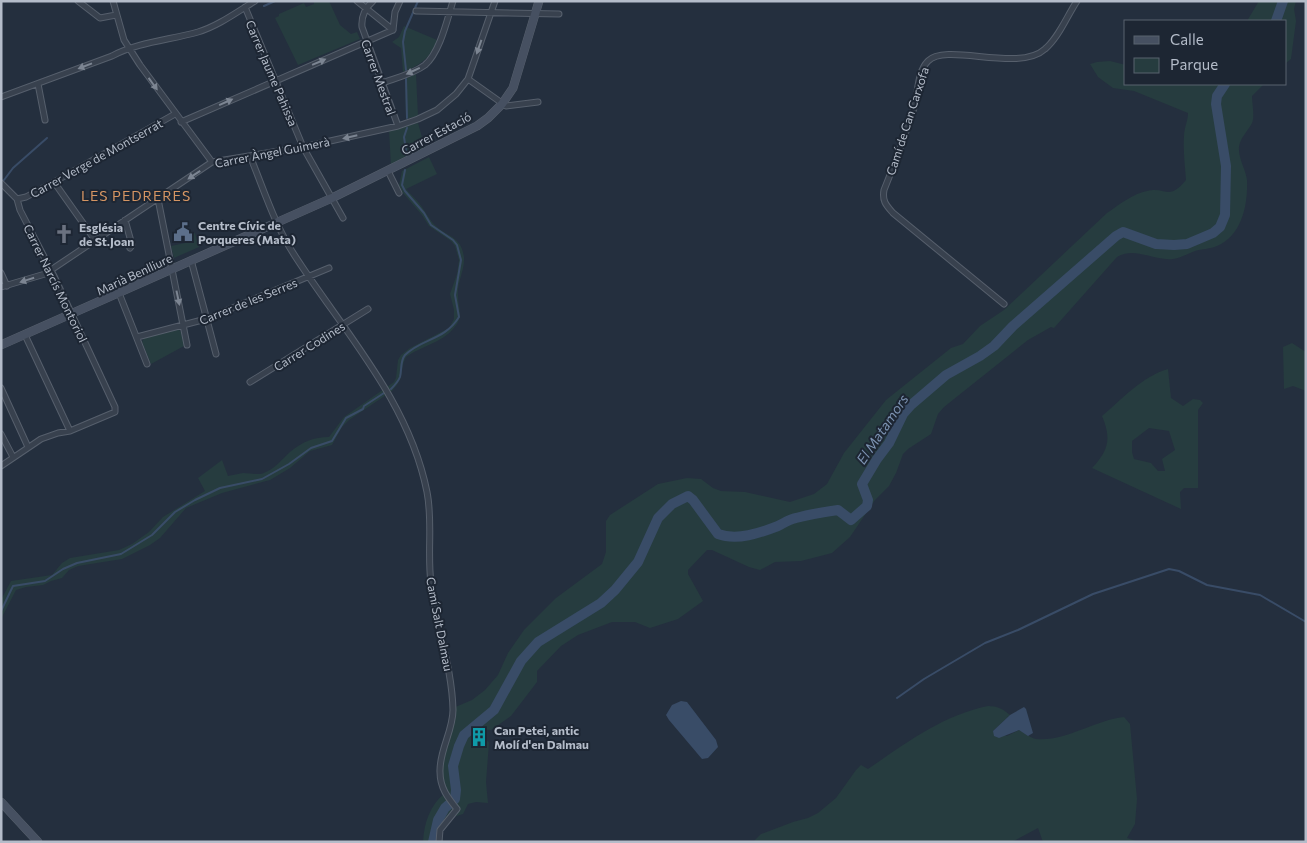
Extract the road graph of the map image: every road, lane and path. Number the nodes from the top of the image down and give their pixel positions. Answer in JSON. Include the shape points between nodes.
{"nodes":[{"id":1,"x":78,"y":1,"type":"edge"},
{"id":2,"x":113,"y":1,"type":"edge"},
{"id":3,"x":250,"y":1,"type":"edge"},
{"id":4,"x":255,"y":1,"type":"edge"},
{"id":5,"x":357,"y":1,"type":"edge"},
{"id":6,"x":373,"y":1,"type":"edge"},
{"id":7,"x":400,"y":1,"type":"edge"},
{"id":8,"x":453,"y":1,"type":"edge"},
{"id":9,"x":495,"y":1,"type":"edge"},
{"id":10,"x":539,"y":1,"type":"edge"},
{"id":11,"x":1077,"y":1,"type":"edge"},
{"id":12,"x":245,"y":7,"type":"junction"},
{"id":13,"x":366,"y":9,"type":"junction"},
{"id":14,"x":416,"y":11,"type":"dead end"},
{"id":15,"x":450,"y":12,"type":"junction"},
{"id":16,"x":491,"y":13,"type":"junction"},
{"id":17,"x":535,"y":14,"type":"junction"},
{"id":18,"x":559,"y":14,"type":"dead end"},
{"id":19,"x":116,"y":15,"type":"junction"},
{"id":20,"x":392,"y":30,"type":"junction"},
{"id":21,"x":366,"y":42,"type":"junction"},
{"id":22,"x":130,"y":48,"type":"junction"},
{"id":23,"x":468,"y":79,"type":"junction"},
{"id":24,"x":274,"y":80,"type":"junction"},
{"id":25,"x":382,"y":83,"type":"junction"},
{"id":26,"x":38,"y":84,"type":"junction"},
{"id":27,"x":1,"y":97,"type":"edge"},
{"id":28,"x":538,"y":102,"type":"dead end"},
{"id":29,"x":502,"y":104,"type":"junction"},
{"id":30,"x":175,"y":114,"type":"junction"},
{"id":31,"x":45,"y":120,"type":"dead end"},
{"id":32,"x":182,"y":122,"type":"junction"},
{"id":33,"x":398,"y":126,"type":"junction"},
{"id":34,"x":303,"y":147,"type":"junction"},
{"id":35,"x":250,"y":156,"type":"junction"},
{"id":36,"x":212,"y":162,"type":"junction"},
{"id":37,"x":388,"y":171,"type":"junction"},
{"id":38,"x":54,"y":182,"type":"junction"},
{"id":39,"x":1,"y":183,"type":"edge"},
{"id":40,"x":7,"y":189,"type":"junction"},
{"id":41,"x":399,"y":193,"type":"dead end"},
{"id":42,"x":1,"y":194,"type":"edge"},
{"id":43,"x":332,"y":198,"type":"junction"},
{"id":44,"x":158,"y":199,"type":"junction"},
{"id":45,"x":17,"y":200,"type":"junction"},
{"id":46,"x":343,"y":218,"type":"dead end"},
{"id":47,"x":125,"y":220,"type":"junction"},
{"id":48,"x":276,"y":223,"type":"junction"},
{"id":49,"x":95,"y":240,"type":"junction"},
{"id":50,"x":130,"y":248,"type":"dead end"},
{"id":51,"x":191,"y":260,"type":"junction"},
{"id":52,"x":329,"y":268,"type":"dead end"},
{"id":53,"x":172,"y":269,"type":"junction"},
{"id":54,"x":52,"y":270,"type":"junction"},
{"id":55,"x":1,"y":273,"type":"edge"},
{"id":56,"x":308,"y":276,"type":"junction"},
{"id":57,"x":4,"y":286,"type":"edge"},
{"id":58,"x":120,"y":293,"type":"junction"},
{"id":59,"x":1004,"y":304,"type":"dead end"},
{"id":60,"x":368,"y":309,"type":"dead end"},
{"id":61,"x":72,"y":315,"type":"junction"},
{"id":62,"x":206,"y":319,"type":"junction"},
{"id":63,"x":183,"y":325,"type":"junction"},
{"id":64,"x":343,"y":325,"type":"junction"},
{"id":65,"x":25,"y":335,"type":"junction"},
{"id":66,"x":136,"y":337,"type":"junction"},
{"id":67,"x":1,"y":345,"type":"edge"},
{"id":68,"x":187,"y":345,"type":"dead end"},
{"id":69,"x":216,"y":354,"type":"dead end"},
{"id":70,"x":147,"y":364,"type":"dead end"},
{"id":71,"x":250,"y":382,"type":"dead end"},
{"id":72,"x":1,"y":388,"type":"edge"},
{"id":73,"x":70,"y":431,"type":"junction"},
{"id":74,"x":1,"y":434,"type":"edge"},
{"id":75,"x":28,"y":447,"type":"junction"},
{"id":76,"x":13,"y":457,"type":"junction"},
{"id":77,"x":1,"y":466,"type":"edge"},
{"id":78,"x":1,"y":802,"type":"edge"},
{"id":79,"x":38,"y":842,"type":"edge"},
{"id":80,"x":438,"y":842,"type":"edge"}],
"edges":[{"from":1,"to":19,"type":"street","via":[[100,18]]},
{"from":2,"to":19,"type":"street"},
{"from":3,"to":12,"type":"street"},
{"from":4,"to":12,"type":"street"},
{"from":5,"to":13,"type":"street"},
{"from":6,"to":13,"type":"street"},
{"from":7,"to":20,"type":"street"},
{"from":8,"to":15,"type":"street"},
{"from":9,"to":16,"type":"street"},
{"from":10,"to":17,"type":"street","name":"Carrer Estació"},
{"from":11,"to":59,"type":"street","name":"Camí de Can Carxofa","via":[[1052,42],[1034,56],[939,55],[928,60],[922,69],[914,105],[884,190],[884,203],[893,213]]},
{"from":12,"to":22,"type":"street","via":[[200,32]]},
{"from":12,"to":24,"type":"street","name":"Carrer Jaume Pahissa"},
{"from":13,"to":20,"type":"street"},
{"from":13,"to":21,"type":"street","name":"Carrer Mestral","via":[[362,23]]},
{"from":14,"to":15,"type":"street"},
{"from":15,"to":16,"type":"street"},
{"from":15,"to":25,"type":"street","one_way":true,"via":[[437,48],[428,61]]},
{"from":16,"to":17,"type":"street"},
{"from":16,"to":23,"type":"street","one_way":true},
{"from":17,"to":18,"type":"street"},
{"from":17,"to":29,"type":"street","name":"Carrer Estació","via":[[513,88]]},
{"from":19,"to":22,"type":"street"},
{"from":20,"to":21,"type":"street"},
{"from":24,"to":21,"type":"street","one_way":true},
{"from":21,"to":25,"type":"street","name":"Carrer Mestral"},
{"from":22,"to":26,"type":"street","one_way":true},
{"from":22,"to":30,"type":"street","one_way":true},
{"from":23,"to":29,"type":"street"},
{"from":23,"to":33,"type":"street","name":"Carrer Àngel Guimerà","via":[[437,110]]},
{"from":32,"to":24,"type":"street","one_way":true},
{"from":24,"to":34,"type":"street","name":"Carrer Jaume Pahissa"},
{"from":25,"to":33,"type":"street","name":"Carrer Mestral"},
{"from":26,"to":27,"type":"street"},
{"from":26,"to":31,"type":"street"},
{"from":28,"to":29,"type":"street"},
{"from":29,"to":37,"type":"street","name":"Carrer Estació","via":[[477,126]]},
{"from":30,"to":32,"type":"street"},
{"from":30,"to":38,"type":"street","name":"Carrer Verge de Montserrat"},
{"from":32,"to":36,"type":"street"},
{"from":33,"to":34,"type":"street","name":"Carrer Àngel Guimerà","one_way":true},
{"from":34,"to":35,"type":"street","name":"Carrer Àngel Guimerà"},
{"from":34,"to":43,"type":"street","name":"Carrer Jaume Pahissa"},
{"from":35,"to":36,"type":"street","name":"Carrer Àngel Guimerà"},
{"from":35,"to":48,"type":"street","name":"Camí Salt Dalmau"},
{"from":36,"to":44,"type":"street","name":"Carrer Àngel Guimerà","one_way":true},
{"from":37,"to":41,"type":"street"},
{"from":37,"to":43,"type":"street","name":"Carrer Estació"},
{"from":38,"to":45,"type":"street","name":"Carrer Verge de Montserrat"},
{"from":38,"to":49,"type":"street"},
{"from":39,"to":40,"type":"street","name":"Carrer Narcís Montoriol"},
{"from":40,"to":42,"type":"street"},
{"from":40,"to":45,"type":"street","name":"Carrer Narcís Montoriol"},
{"from":43,"to":46,"type":"street","name":"Carrer Jaume Pahissa"},
{"from":43,"to":48,"type":"street","name":"Marià Benlliure"},
{"from":44,"to":47,"type":"street","name":"Carrer Àngel Guimerà"},
{"from":44,"to":53,"type":"street"},
{"from":45,"to":54,"type":"street","name":"Carrer Narcís Montoriol"},
{"from":47,"to":49,"type":"street","name":"Carrer Àngel Guimerà"},
{"from":47,"to":50,"type":"street"},
{"from":48,"to":51,"type":"street","name":"Marià Benlliure"},
{"from":48,"to":56,"type":"street","name":"Camí Salt Dalmau"},
{"from":49,"to":54,"type":"street","name":"Carrer Àngel Guimerà"},
{"from":51,"to":53,"type":"street","name":"Marià Benlliure"},
{"from":51,"to":62,"type":"street"},
{"from":52,"to":56,"type":"street","name":"Carrer de les Serres"},
{"from":53,"to":58,"type":"street","name":"Marià Benlliure"},
{"from":53,"to":63,"type":"street","one_way":true},
{"from":54,"to":57,"type":"street","name":"Carrer Àngel Guimerà","one_way":true},
{"from":54,"to":61,"type":"street","name":"Carrer Narcís Montoriol"},
{"from":55,"to":57,"type":"street"},
{"from":56,"to":62,"type":"street","name":"Carrer de les Serres"},
{"from":56,"to":64,"type":"street","name":"Camí Salt Dalmau"},
{"from":58,"to":61,"type":"street","name":"Marià Benlliure"},
{"from":58,"to":66,"type":"street"},
{"from":60,"to":64,"type":"street","name":"Carrer Codines"},
{"from":61,"to":65,"type":"street","name":"Marià Benlliure"},
{"from":61,"to":73,"type":"street","name":"Carrer Narcís Montoriol","via":[[115,412]]},
{"from":62,"to":63,"type":"street","name":"Carrer de les Serres"},
{"from":62,"to":69,"type":"street"},
{"from":63,"to":66,"type":"street","name":"Carrer de les Serres"},
{"from":63,"to":68,"type":"street"},
{"from":64,"to":71,"type":"street","name":"Carrer Codines"},
{"from":64,"to":80,"type":"street","name":"Camí Salt Dalmau","via":[[386,390],[412,441],[427,494],[431,583],[447,658],[453,707],[440,772],[445,793],[456,807],[440,830]]},
{"from":65,"to":67,"type":"street","name":"Marià Benlliure"},
{"from":65,"to":73,"type":"street"},
{"from":66,"to":70,"type":"street"},
{"from":72,"to":75,"type":"street"},
{"from":73,"to":75,"type":"street","via":[[41,439]]},
{"from":74,"to":76,"type":"street"},
{"from":75,"to":76,"type":"street"},
{"from":76,"to":77,"type":"street"},
{"from":78,"to":79,"type":"street"}]}
